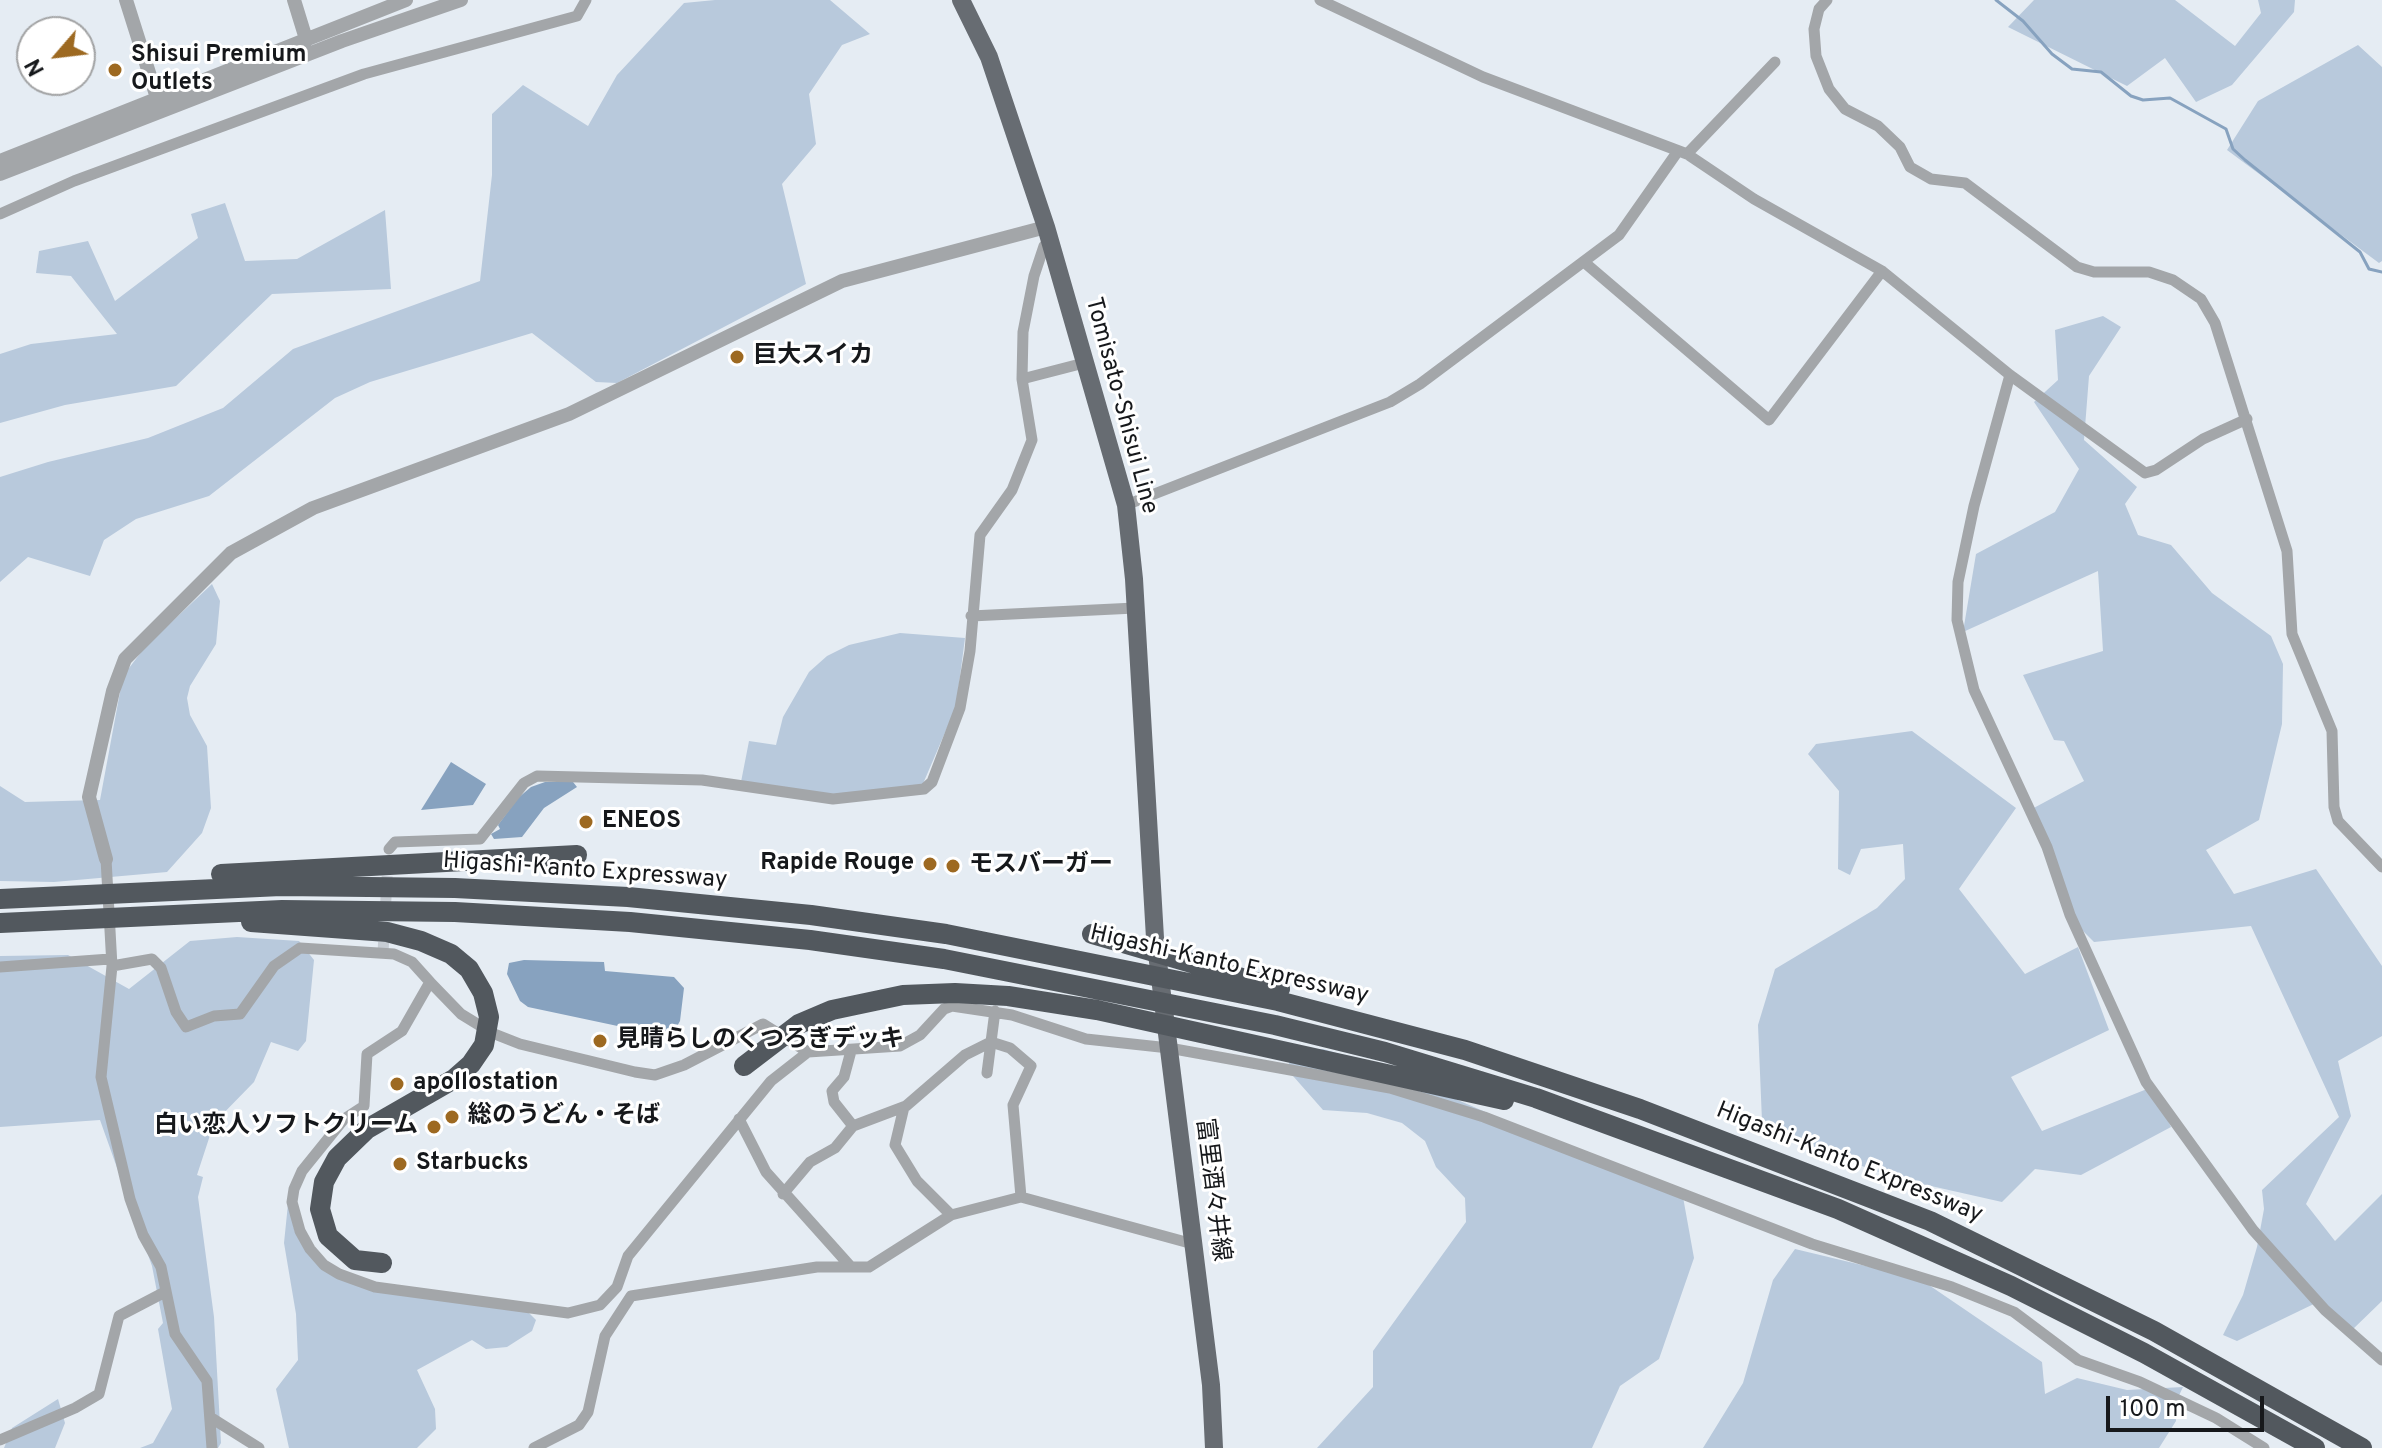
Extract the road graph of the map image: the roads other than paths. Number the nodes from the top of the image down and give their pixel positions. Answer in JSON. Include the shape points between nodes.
{"nodes":[{"id":1,"x":126,"y":0,"type":"edge"},
{"id":2,"x":294,"y":0,"type":"edge"},
{"id":3,"x":406,"y":0,"type":"edge"},
{"id":4,"x":461,"y":0,"type":"edge"},
{"id":5,"x":586,"y":0,"type":"edge"},
{"id":6,"x":961,"y":0,"type":"edge"},
{"id":7,"x":1320,"y":0,"type":"edge"},
{"id":8,"x":1827,"y":0,"type":"edge"},
{"id":9,"x":306,"y":39,"type":"junction"},
{"id":10,"x":342,"y":41,"type":"junction"},
{"id":11,"x":298,"y":59,"type":"junction"},
{"id":12,"x":1775,"y":62,"type":"dead end"},
{"id":13,"x":157,"y":98,"type":"junction"},
{"id":14,"x":1682,"y":152,"type":"junction"},
{"id":15,"x":0,"y":161,"type":"edge"},
{"id":16,"x":0,"y":174,"type":"edge"},
{"id":17,"x":0,"y":214,"type":"edge"},
{"id":18,"x":1048,"y":234,"type":"junction"},
{"id":19,"x":1584,"y":262,"type":"junction"},
{"id":20,"x":1882,"y":271,"type":"junction"},
{"id":21,"x":1084,"y":363,"type":"junction"},
{"id":22,"x":2010,"y":375,"type":"junction"},
{"id":23,"x":1022,"y":379,"type":"junction"},
{"id":24,"x":2247,"y":419,"type":"junction"},
{"id":25,"x":1126,"y":505,"type":"junction"},
{"id":26,"x":1135,"y":608,"type":"junction"},
{"id":27,"x":971,"y":616,"type":"junction"},
{"id":28,"x":389,"y":849,"type":"dead end"},
{"id":29,"x":577,"y":855,"type":"dead end"},
{"id":30,"x":106,"y":859,"type":"joint"},
{"id":31,"x":2382,"y":867,"type":"edge"},
{"id":32,"x":62,"y":894,"type":"junction"},
{"id":33,"x":0,"y":899,"type":"edge"},
{"id":34,"x":139,"y":914,"type":"junction"},
{"id":35,"x":0,"y":923,"type":"edge"},
{"id":36,"x":1092,"y":934,"type":"dead end"},
{"id":37,"x":1155,"y":938,"type":"joint"},
{"id":38,"x":110,"y":958,"type":"junction"},
{"id":39,"x":0,"y":967,"type":"edge"},
{"id":40,"x":430,"y":982,"type":"junction"},
{"id":41,"x":995,"y":1011,"type":"junction"},
{"id":42,"x":1390,"y":1029,"type":"junction"},
{"id":43,"x":991,"y":1042,"type":"junction"},
{"id":44,"x":1168,"y":1044,"type":"junction"},
{"id":45,"x":851,"y":1051,"type":"junction"},
{"id":46,"x":808,"y":1052,"type":"junction"},
{"id":47,"x":744,"y":1066,"type":"dead end"},
{"id":48,"x":987,"y":1073,"type":"dead end"},
{"id":49,"x":904,"y":1107,"type":"junction"},
{"id":50,"x":739,"y":1119,"type":"junction"},
{"id":51,"x":1606,"y":1121,"type":"junction"},
{"id":52,"x":853,"y":1126,"type":"junction"},
{"id":53,"x":783,"y":1194,"type":"junction"},
{"id":54,"x":1021,"y":1197,"type":"junction"},
{"id":55,"x":951,"y":1215,"type":"junction"},
{"id":56,"x":1193,"y":1244,"type":"junction"},
{"id":57,"x":382,"y":1263,"type":"dead end"},
{"id":58,"x":851,"y":1267,"type":"junction"},
{"id":59,"x":620,"y":1280,"type":"junction"},
{"id":60,"x":165,"y":1292,"type":"junction"},
{"id":61,"x":631,"y":1296,"type":"junction"},
{"id":62,"x":2382,"y":1360,"type":"edge"},
{"id":63,"x":213,"y":1419,"type":"junction"},
{"id":64,"x":0,"y":1440,"type":"edge"},
{"id":65,"x":212,"y":1448,"type":"edge"},
{"id":66,"x":259,"y":1448,"type":"edge"},
{"id":67,"x":534,"y":1448,"type":"edge"},
{"id":68,"x":1214,"y":1448,"type":"edge"},
{"id":69,"x":2264,"y":1448,"type":"edge"},
{"id":70,"x":2315,"y":1448,"type":"edge"},
{"id":71,"x":2362,"y":1448,"type":"edge"}],
"edges":[{"from":1,"to":13,"type":"street"},
{"from":2,"to":9,"type":"street"},
{"from":3,"to":9,"type":"street"},
{"from":4,"to":10,"type":"street"},
{"from":5,"to":17,"type":"street","via":[[577,16],[364,74],[74,181]]},
{"from":6,"to":18,"type":"main road","name":"Tomisato-Shisui Line","via":[[989,57]]},
{"from":7,"to":14,"type":"street","via":[[1483,77]]},
{"from":8,"to":24,"type":"street","via":[[1814,29],[1816,56],[1829,89],[1845,109],[1878,126],[1900,147],[1910,167],[1931,179],[1965,183],[2077,267],[2149,272],[2201,299],[2215,323]]},
{"from":9,"to":10,"type":"street"},
{"from":9,"to":11,"type":"street"},
{"from":9,"to":13,"type":"street"},
{"from":10,"to":11,"type":"street"},
{"from":11,"to":16,"type":"street"},
{"from":12,"to":14,"type":"street"},
{"from":13,"to":15,"type":"street"},
{"from":14,"to":19,"type":"street","via":[[1619,235]]},
{"from":14,"to":20,"type":"street"},
{"from":18,"to":21,"type":"main road","name":"Tomisato-Shisui Line"},
{"from":18,"to":23,"type":"street","via":[[1026,304]]},
{"from":18,"to":30,"type":"street","via":[[842,281],[569,414],[313,508],[231,553],[125,659],[89,797]]},
{"from":19,"to":20,"type":"street","via":[[1769,420]]},
{"from":19,"to":25,"type":"street","via":[[1390,402]]},
{"from":20,"to":22,"type":"street"},
{"from":21,"to":23,"type":"street"},
{"from":21,"to":25,"type":"main road","name":"Tomisato-Shisui Line"},
{"from":22,"to":24,"type":"street","via":[[2145,473]]},
{"from":22,"to":62,"type":"street","via":[[1958,582],[1957,620],[1974,690],[2146,1082],[2253,1230],[2325,1310]]},
{"from":23,"to":27,"type":"street","via":[[1032,440],[1012,490],[980,535]]},
{"from":24,"to":31,"type":"street","via":[[2287,551],[2292,634],[2332,731],[2338,821]]},
{"from":25,"to":26,"type":"main road","name":"Tomisato-Shisui Line"},
{"from":26,"to":27,"type":"street"},
{"from":26,"to":37,"type":"main road","name":"Tomisato-Shisui Line"},
{"from":27,"to":28,"type":"street","via":[[960,708],[932,782],[916,793],[814,798],[702,780],[537,776],[524,783],[480,839],[395,842]]},
{"from":29,"to":32,"type":"highway","via":[[222,874]]},
{"from":30,"to":38,"type":"street"},
{"from":32,"to":33,"type":"highway","name":"Higashi-Kanto Expressway"},
{"from":32,"to":42,"type":"highway","name":"Higashi-Kanto Expressway","via":[[281,886],[455,888],[795,913],[1046,953]]},
{"from":34,"to":35,"type":"highway","name":"Higashi-Kanto Expressway"},
{"from":34,"to":51,"type":"highway","name":"Higashi-Kanto Expressway","via":[[314,910],[531,915],[795,939],[944,959],[1275,1025],[1385,1052]]},
{"from":34,"to":57,"type":"highway","via":[[387,932],[443,950],[478,981],[489,1017],[484,1045],[471,1064],[367,1129],[337,1158],[324,1182],[320,1209],[328,1236],[355,1260]]},
{"from":36,"to":42,"type":"highway","via":[[1306,997]]},
{"from":37,"to":44,"type":"main road","name":"富里酒々井線"},
{"from":38,"to":39,"type":"street"},
{"from":38,"to":40,"type":"street","via":[[152,959],[161,968],[186,1027],[214,1016],[240,1014],[274,966],[300,948],[394,954],[412,962]]},
{"from":38,"to":60,"type":"street","via":[[101,1077],[130,1199],[161,1267]]},
{"from":40,"to":46,"type":"street","via":[[492,1033],[655,1075],[763,1024]]},
{"from":40,"to":59,"type":"street","via":[[402,1031],[367,1054],[364,1106],[344,1119],[302,1171],[292,1202],[310,1249],[339,1274],[375,1287],[525,1309],[590,1309],[606,1300]]},
{"from":41,"to":43,"type":"street"},
{"from":41,"to":44,"type":"street","via":[[1086,1039]]},
{"from":41,"to":45,"type":"street","via":[[952,1006],[900,1046]]},
{"from":42,"to":71,"type":"highway","name":"Higashi-Kanto Expressway","via":[[1640,1109],[1930,1221],[2154,1331]]},
{"from":43,"to":48,"type":"street"},
{"from":43,"to":49,"type":"street","via":[[965,1055]]},
{"from":43,"to":54,"type":"street","via":[[1010,1048],[1031,1066],[1013,1105]]},
{"from":44,"to":56,"type":"main road","name":"富里酒々井線"},
{"from":44,"to":69,"type":"street","via":[[1403,1092],[1484,1117],[1812,1244],[1952,1287],[2014,1312],[2078,1360],[2140,1382]]},
{"from":45,"to":46,"type":"street"},
{"from":45,"to":52,"type":"street","via":[[844,1077],[832,1091]]},
{"from":46,"to":50,"type":"street","via":[[771,1081]]},
{"from":47,"to":51,"type":"highway","via":[[799,1024],[842,1007],[903,995],[1008,996],[1097,1010]]},
{"from":49,"to":52,"type":"street"},
{"from":49,"to":55,"type":"street","via":[[895,1145],[917,1181]]},
{"from":50,"to":53,"type":"street"},
{"from":50,"to":59,"type":"street","via":[[628,1256]]},
{"from":51,"to":70,"type":"highway","name":"Higashi-Kanto Expressway","via":[[1917,1244],[2144,1353]]},
{"from":52,"to":53,"type":"street","via":[[835,1148],[810,1162]]},
{"from":53,"to":58,"type":"street"},
{"from":54,"to":55,"type":"street"},
{"from":54,"to":56,"type":"street"},
{"from":55,"to":58,"type":"street","via":[[885,1260]]},
{"from":56,"to":68,"type":"main road","name":"富里酒々井線"},
{"from":58,"to":61,"type":"street","via":[[817,1267]]},
{"from":59,"to":61,"type":"street"},
{"from":60,"to":63,"type":"street","via":[[175,1334],[207,1381]]},
{"from":60,"to":64,"type":"street","via":[[119,1316],[99,1394]]},
{"from":61,"to":67,"type":"street","via":[[598,1354],[588,1412],[579,1425]]},
{"from":63,"to":65,"type":"street"},
{"from":63,"to":66,"type":"street"}]}
